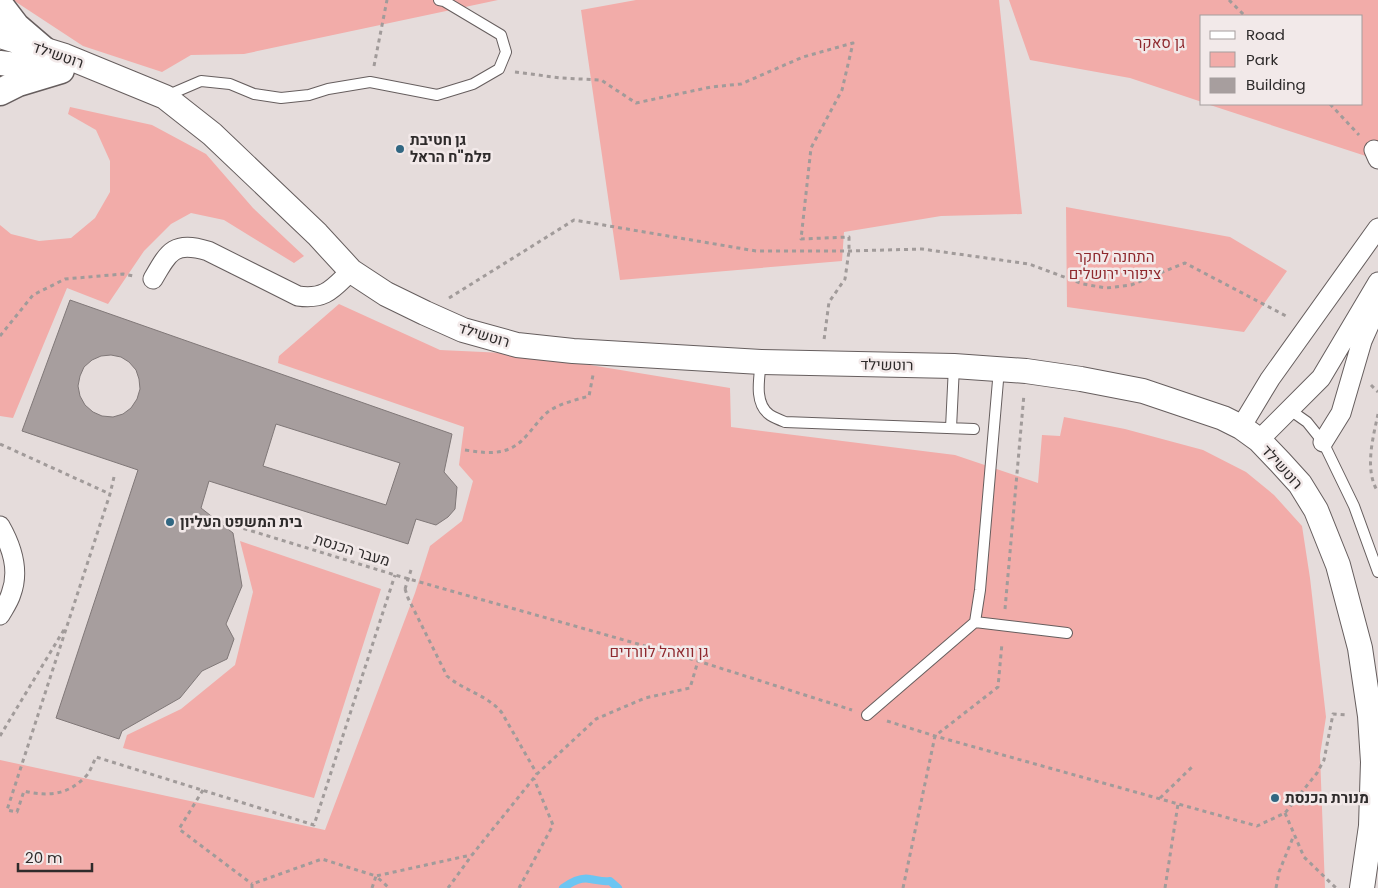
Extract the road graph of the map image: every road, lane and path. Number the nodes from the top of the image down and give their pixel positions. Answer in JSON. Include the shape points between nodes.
{"nodes":[{"id":1,"x":387,"y":0,"type":"edge"},
{"id":2,"x":439,"y":0,"type":"edge"},
{"id":3,"x":1229,"y":0,"type":"edge"},
{"id":4,"x":0,"y":4,"type":"edge"},
{"id":5,"x":1244,"y":15,"type":"edge"},
{"id":6,"x":0,"y":36,"type":"edge"},
{"id":7,"x":44,"y":50,"type":"junction"},
{"id":8,"x":0,"y":63,"type":"edge"},
{"id":9,"x":499,"y":69,"type":"junction"},
{"id":10,"x":61,"y":70,"type":"junction"},
{"id":11,"x":116,"y":76,"type":"junction"},
{"id":12,"x":370,"y":82,"type":"junction"},
{"id":13,"x":0,"y":92,"type":"edge"},
{"id":14,"x":166,"y":96,"type":"junction"},
{"id":15,"x":1331,"y":105,"type":"edge"},
{"id":16,"x":1376,"y":154,"type":"edge"},
{"id":17,"x":1378,"y":228,"type":"edge"},
{"id":18,"x":849,"y":252,"type":"junction"},
{"id":19,"x":351,"y":270,"type":"junction"},
{"id":20,"x":153,"y":279,"type":"joint"},
{"id":21,"x":1378,"y":282,"type":"edge"},
{"id":22,"x":1378,"y":305,"type":"edge"},
{"id":23,"x":425,"y":313,"type":"junction"},
{"id":24,"x":1308,"y":328,"type":"junction"},
{"id":25,"x":0,"y":336,"type":"edge"},
{"id":26,"x":761,"y":362,"type":"junction"},
{"id":27,"x":822,"y":363,"type":"junction"},
{"id":28,"x":954,"y":366,"type":"junction"},
{"id":29,"x":999,"y":368,"type":"junction"},
{"id":30,"x":1026,"y":371,"type":"junction"},
{"id":31,"x":591,"y":384,"type":"dead end"},
{"id":32,"x":1290,"y":410,"type":"junction"},
{"id":33,"x":1378,"y":414,"type":"edge"},
{"id":34,"x":950,"y":428,"type":"junction"},
{"id":35,"x":974,"y":429,"type":"dead end"},
{"id":36,"x":1250,"y":434,"type":"junction"},
{"id":37,"x":1322,"y":442,"type":"junction"},
{"id":38,"x":0,"y":444,"type":"edge"},
{"id":39,"x":466,"y":450,"type":"dead end"},
{"id":40,"x":114,"y":477,"type":"dead end"},
{"id":41,"x":1378,"y":492,"type":"edge"},
{"id":42,"x":110,"y":494,"type":"junction"},
{"id":43,"x":190,"y":512,"type":"dead end"},
{"id":44,"x":0,"y":526,"type":"edge"},
{"id":45,"x":411,"y":570,"type":"dead end"},
{"id":46,"x":1378,"y":572,"type":"edge"},
{"id":47,"x":395,"y":575,"type":"junction"},
{"id":48,"x":1007,"y":586,"type":"dead end"},
{"id":49,"x":0,"y":615,"type":"edge"},
{"id":50,"x":975,"y":622,"type":"junction"},
{"id":51,"x":68,"y":623,"type":"junction"},
{"id":52,"x":1068,"y":633,"type":"dead end"},
{"id":53,"x":698,"y":661,"type":"junction"},
{"id":54,"x":994,"y":690,"type":"dead end"},
{"id":55,"x":867,"y":715,"type":"junction"},
{"id":56,"x":1370,"y":716,"type":"junction"},
{"id":57,"x":0,"y":736,"type":"edge"},
{"id":58,"x":935,"y":736,"type":"junction"},
{"id":59,"x":1192,"y":767,"type":"dead end"},
{"id":60,"x":537,"y":774,"type":"junction"},
{"id":61,"x":534,"y":778,"type":"junction"},
{"id":62,"x":203,"y":790,"type":"junction"},
{"id":63,"x":1160,"y":799,"type":"junction"},
{"id":64,"x":1178,"y":804,"type":"junction"},
{"id":65,"x":1285,"y":813,"type":"junction"},
{"id":66,"x":1294,"y":835,"type":"junction"},
{"id":67,"x":472,"y":855,"type":"junction"},
{"id":68,"x":376,"y":876,"type":"junction"},
{"id":69,"x":252,"y":886,"type":"edge"},
{"id":70,"x":372,"y":888,"type":"edge"},
{"id":71,"x":388,"y":888,"type":"edge"},
{"id":72,"x":448,"y":888,"type":"edge"},
{"id":73,"x":520,"y":888,"type":"edge"},
{"id":74,"x":904,"y":888,"type":"edge"},
{"id":75,"x":1165,"y":888,"type":"edge"},
{"id":76,"x":1276,"y":888,"type":"edge"},
{"id":77,"x":1336,"y":888,"type":"edge"},
{"id":78,"x":1362,"y":888,"type":"edge"}],
"edges":[{"from":1,"to":12,"type":"path"},
{"from":2,"to":9,"type":"lane","via":[[501,35],[506,52]]},
{"from":3,"to":5,"type":"path"},
{"from":4,"to":7,"type":"main road","via":[[16,26]]},
{"from":6,"to":7,"type":"street","name":"רוטשילד"},
{"from":7,"to":11,"type":"street","name":"רוטשילד"},
{"from":8,"to":10,"type":"street","name":"רוטשילד"},
{"from":9,"to":12,"type":"lane","via":[[473,84],[438,95]]},
{"from":9,"to":18,"type":"path","via":[[601,80],[636,103],[741,84],[803,57],[853,43],[842,90],[812,148],[802,239],[848,237]]},
{"from":10,"to":11,"type":"street","name":"רוטשילד"},
{"from":10,"to":13,"type":"main road"},
{"from":11,"to":14,"type":"street","name":"רוטשילד"},
{"from":12,"to":14,"type":"lane","via":[[281,98],[254,94],[230,84],[201,81]]},
{"from":14,"to":19,"type":"street","name":"רוטשילד","via":[[212,134]]},
{"from":15,"to":16,"type":"path"},
{"from":17,"to":24,"type":"street"},
{"from":18,"to":23,"type":"path","via":[[756,251],[574,220]]},
{"from":18,"to":24,"type":"path","via":[[922,249],[1029,264],[1083,284],[1106,288],[1131,285],[1185,264]]},
{"from":18,"to":27,"type":"path","via":[[845,279],[829,302]]},
{"from":19,"to":20,"type":"street","via":[[326,294],[309,298],[298,296],[208,251],[191,246],[180,248],[165,258]]},
{"from":19,"to":23,"type":"street","name":"רוטשילד","via":[[386,294]]},
{"from":20,"to":25,"type":"path","via":[[123,274],[65,279],[33,296]]},
{"from":21,"to":32,"type":"street","via":[[1321,378]]},
{"from":22,"to":37,"type":"street","via":[[1362,341],[1341,413]]},
{"from":23,"to":26,"type":"street","name":"רוטשילד","via":[[463,330],[517,345],[573,352]]},
{"from":24,"to":36,"type":"street","via":[[1270,379]]},
{"from":26,"to":27,"type":"street","name":"רוטשילד"},
{"from":26,"to":34,"type":"lane","via":[[758,388],[761,403],[769,414],[785,422]]},
{"from":27,"to":28,"type":"street","name":"רוטשילד"},
{"from":28,"to":29,"type":"street","name":"רוטשילד"},
{"from":28,"to":34,"type":"lane"},
{"from":29,"to":30,"type":"street","name":"רוטשילד"},
{"from":29,"to":50,"type":"lane"},
{"from":30,"to":36,"type":"street","name":"רוטשילד","via":[[1143,391],[1223,418]]},
{"from":30,"to":48,"type":"path"},
{"from":31,"to":39,"type":"path","via":[[589,396],[551,410],[524,439],[505,451],[488,454]]},
{"from":32,"to":36,"type":"street"},
{"from":32,"to":37,"type":"lane","via":[[1307,422]]},
{"from":33,"to":41,"type":"path","via":[[1370,460]]},
{"from":34,"to":35,"type":"lane"},
{"from":36,"to":56,"type":"street","name":"רוטשילד","via":[[1300,484],[1316,510],[1338,565],[1360,648]]},
{"from":37,"to":46,"type":"lane","via":[[1354,506]]},
{"from":38,"to":42,"type":"path"},
{"from":40,"to":42,"type":"path"},
{"from":42,"to":51,"type":"path"},
{"from":43,"to":47,"type":"path","name":"מעבר הכנסת"},
{"from":44,"to":49,"type":"street","via":[[11,545],[15,569],[12,593]]},
{"from":45,"to":60,"type":"path","bridge":true,"via":[[405,589],[408,598],[447,676],[496,706]]},
{"from":47,"to":53,"type":"path","name":"מעבר הכנסת"},
{"from":47,"to":62,"type":"path","via":[[314,825]]},
{"from":50,"to":52,"type":"lane"},
{"from":50,"to":55,"type":"lane"},
{"from":51,"to":57,"type":"path"},
{"from":51,"to":62,"type":"path","via":[[7,810],[17,812],[24,791],[42,795],[59,793],[73,786],[87,774],[96,757]]},
{"from":53,"to":55,"type":"path","name":"מעבר הכנסת"},
{"from":53,"to":60,"type":"path","via":[[690,688],[645,698],[596,719]]},
{"from":54,"to":58,"type":"path"},
{"from":55,"to":58,"type":"path","name":"מעבר הכנסת"},
{"from":56,"to":65,"type":"path","via":[[1333,714],[1324,760],[1318,773]]},
{"from":56,"to":78,"type":"street","name":"רוטשילד","via":[[1373,762],[1371,826]]},
{"from":58,"to":63,"type":"path","name":"מעבר הכנסת"},
{"from":58,"to":74,"type":"path"},
{"from":59,"to":63,"type":"path"},
{"from":60,"to":61,"type":"path"},
{"from":61,"to":67,"type":"path"},
{"from":61,"to":73,"type":"path","via":[[553,825]]},
{"from":62,"to":69,"type":"path","via":[[179,829]]},
{"from":63,"to":64,"type":"path","name":"מעבר הכנסת"},
{"from":64,"to":65,"type":"path","name":"מעבר הכנסת","via":[[1257,826]]},
{"from":64,"to":75,"type":"path"},
{"from":65,"to":66,"type":"path"},
{"from":66,"to":76,"type":"path"},
{"from":66,"to":77,"type":"path","via":[[1304,857]]},
{"from":67,"to":68,"type":"path"},
{"from":67,"to":72,"type":"path"},
{"from":68,"to":69,"type":"path","via":[[322,859]]},
{"from":68,"to":70,"type":"path"},
{"from":68,"to":71,"type":"path"}]}
